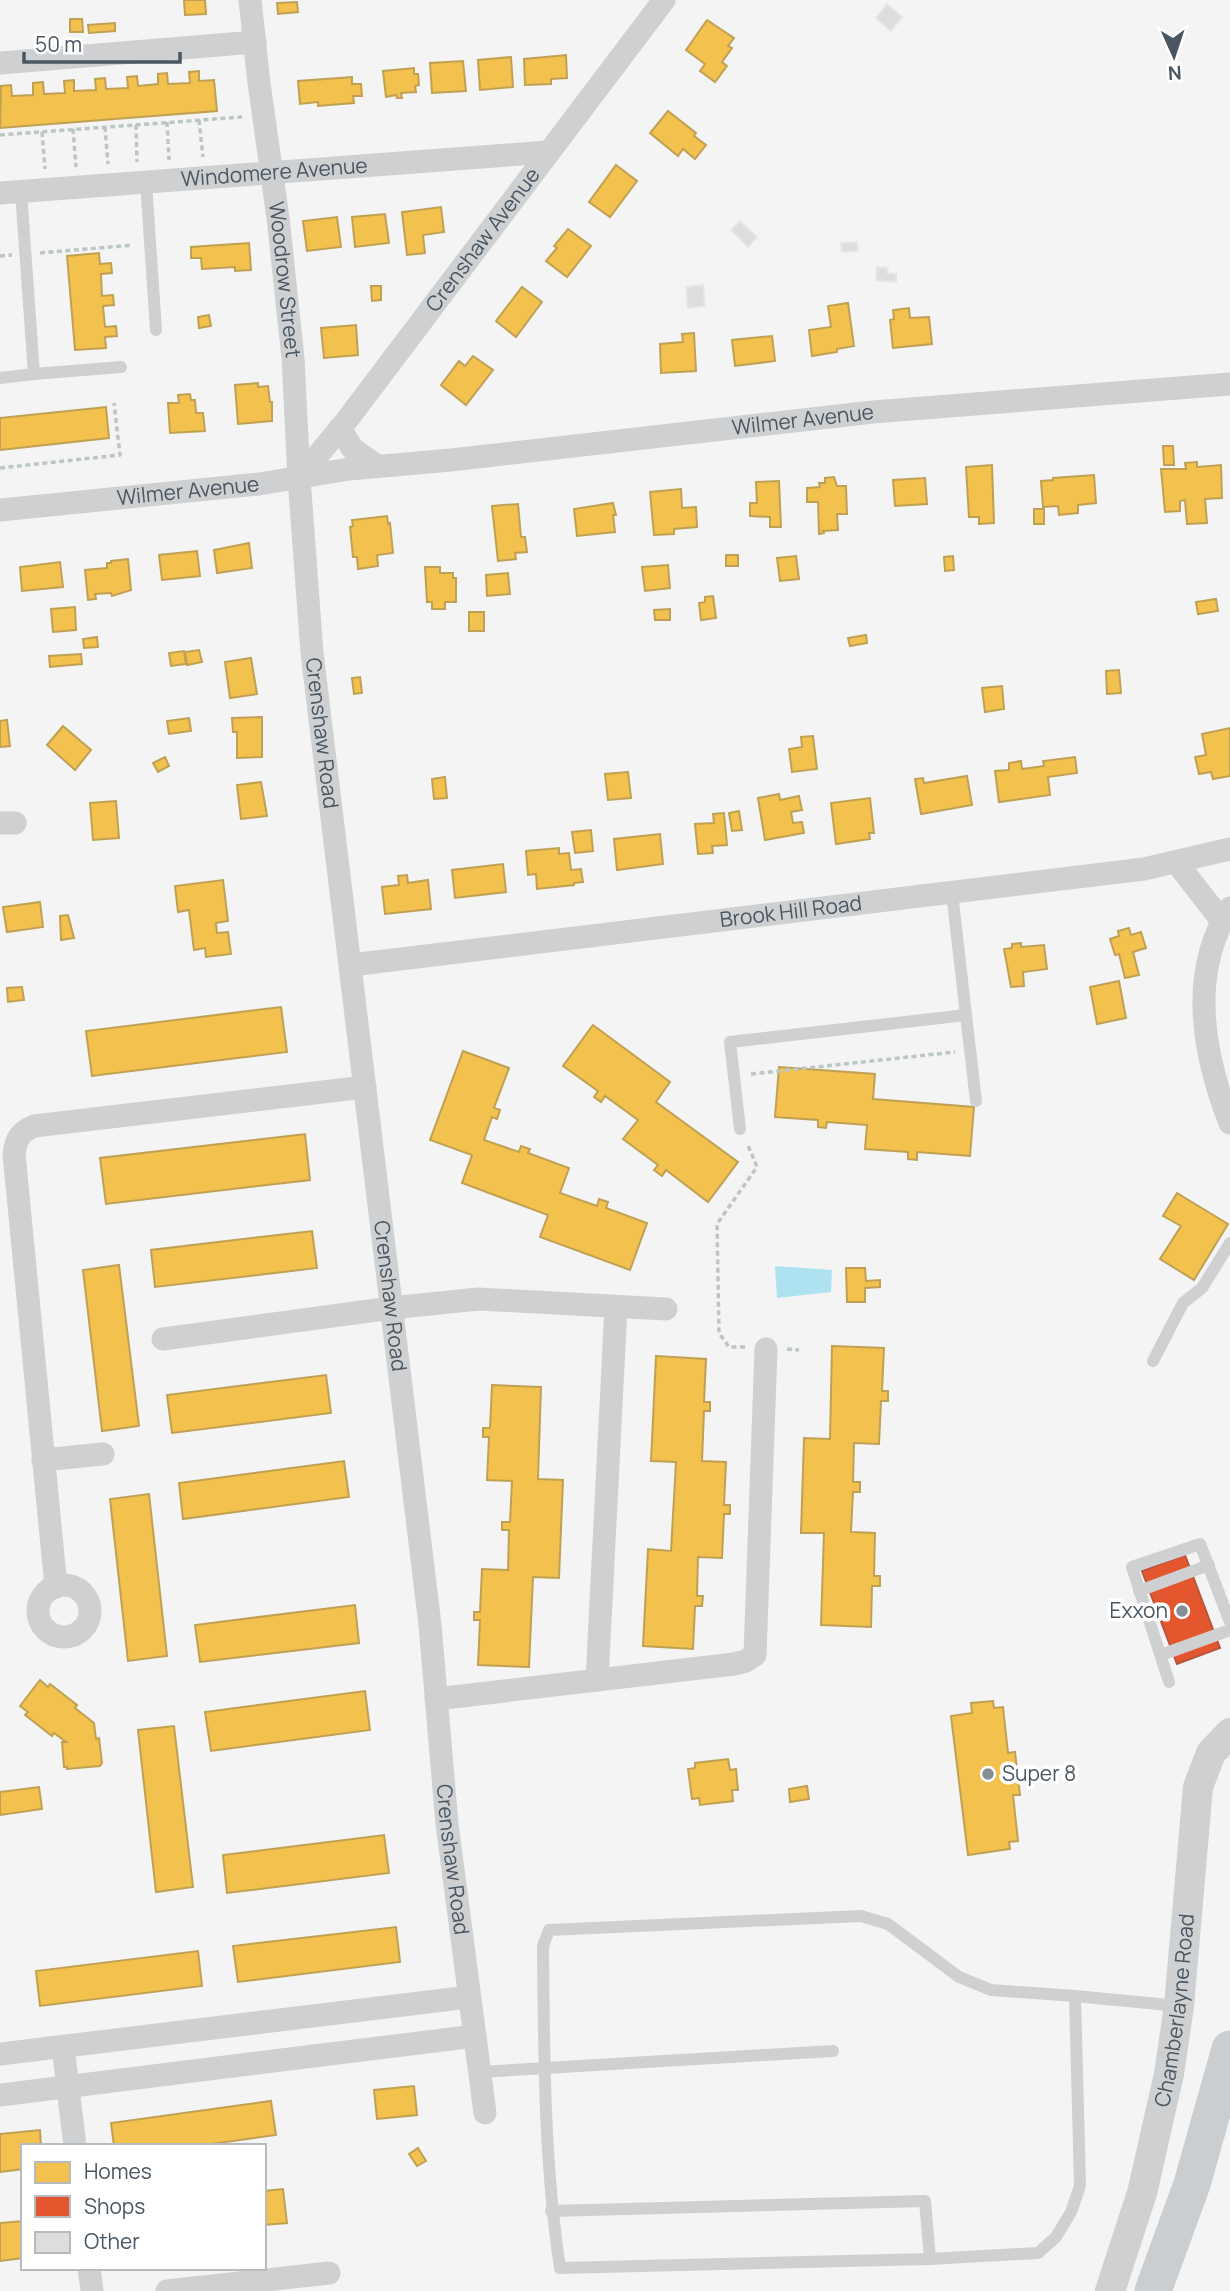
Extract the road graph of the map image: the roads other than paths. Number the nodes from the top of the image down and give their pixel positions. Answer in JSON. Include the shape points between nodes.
{"nodes":[{"id":1,"x":250,"y":0,"type":"edge"},
{"id":2,"x":664,"y":0,"type":"edge"},
{"id":3,"x":254,"y":42,"type":"junction"},
{"id":4,"x":0,"y":63,"type":"edge"},
{"id":5,"x":548,"y":152,"type":"junction"},
{"id":6,"x":272,"y":172,"type":"junction"},
{"id":7,"x":142,"y":175,"type":"junction"},
{"id":8,"x":11,"y":192,"type":"edge"},
{"id":9,"x":156,"y":330,"type":"dead end"},
{"id":10,"x":121,"y":367,"type":"dead end"},
{"id":11,"x":34,"y":374,"type":"junction"},
{"id":12,"x":0,"y":378,"type":"edge"},
{"id":13,"x":1230,"y":384,"type":"edge"},
{"id":14,"x":340,"y":428,"type":"junction"},
{"id":15,"x":377,"y":466,"type":"junction"},
{"id":16,"x":299,"y":478,"type":"junction"},
{"id":17,"x":0,"y":510,"type":"edge"},
{"id":18,"x":1230,"y":849,"type":"edge"},
{"id":19,"x":1176,"y":862,"type":"junction"},
{"id":20,"x":952,"y":893,"type":"junction"},
{"id":21,"x":1226,"y":915,"type":"edge"},
{"id":22,"x":351,"y":965,"type":"junction"},
{"id":23,"x":966,"y":1015,"type":"junction"},
{"id":24,"x":365,"y":1087,"type":"junction"},
{"id":25,"x":975,"y":1101,"type":"dead end"},
{"id":26,"x":1230,"y":1122,"type":"edge"},
{"id":27,"x":740,"y":1129,"type":"road end"},
{"id":28,"x":1230,"y":1243,"type":"edge"},
{"id":29,"x":616,"y":1307,"type":"junction"},
{"id":30,"x":391,"y":1308,"type":"junction"},
{"id":31,"x":666,"y":1309,"type":"dead end"},
{"id":32,"x":163,"y":1339,"type":"dead end"},
{"id":33,"x":766,"y":1349,"type":"road end"},
{"id":34,"x":1153,"y":1361,"type":"dead end"},
{"id":35,"x":103,"y":1454,"type":"dead end"},
{"id":36,"x":43,"y":1460,"type":"junction"},
{"id":37,"x":1209,"y":1565,"type":"junction"},
{"id":38,"x":55,"y":1587,"type":"dead end"},
{"id":39,"x":1139,"y":1591,"type":"junction"},
{"id":40,"x":1230,"y":1622,"type":"edge"},
{"id":41,"x":1230,"y":1630,"type":"edge"},
{"id":42,"x":1161,"y":1656,"type":"junction"},
{"id":43,"x":597,"y":1680,"type":"junction"},
{"id":44,"x":1169,"y":1682,"type":"dead end"},
{"id":45,"x":436,"y":1699,"type":"junction"},
{"id":46,"x":1230,"y":1733,"type":"edge"},
{"id":47,"x":1075,"y":1996,"type":"junction"},
{"id":48,"x":469,"y":1997,"type":"junction"},
{"id":49,"x":1179,"y":2006,"type":"junction"},
{"id":50,"x":475,"y":2036,"type":"junction"},
{"id":51,"x":63,"y":2047,"type":"junction"},
{"id":52,"x":1230,"y":2049,"type":"edge"},
{"id":53,"x":833,"y":2052,"type":"dead end"},
{"id":54,"x":0,"y":2054,"type":"edge"},
{"id":55,"x":544,"y":2067,"type":"junction"},
{"id":56,"x":480,"y":2072,"type":"junction"},
{"id":57,"x":67,"y":2086,"type":"junction"},
{"id":58,"x":0,"y":2095,"type":"edge"},
{"id":59,"x":485,"y":2113,"type":"dead end"},
{"id":60,"x":75,"y":2144,"type":"edge"},
{"id":61,"x":551,"y":2211,"type":"junction"},
{"id":62,"x":930,"y":2259,"type":"junction"},
{"id":63,"x":89,"y":2270,"type":"edge"},
{"id":64,"x":329,"y":2273,"type":"dead end"},
{"id":65,"x":92,"y":2291,"type":"edge"},
{"id":66,"x":167,"y":2291,"type":"edge"},
{"id":67,"x":1110,"y":2291,"type":"edge"},
{"id":68,"x":1153,"y":2291,"type":"edge"}],
"edges":[{"from":1,"to":3,"type":"street","name":"Woodrow Street"},
{"from":2,"to":5,"type":"street","name":"Crenshaw Avenue"},
{"from":3,"to":4,"type":"street"},
{"from":3,"to":6,"type":"street","name":"Woodrow Street"},
{"from":5,"to":6,"type":"street","name":"Windomere Avenue"},
{"from":5,"to":14,"type":"street","name":"Crenshaw Avenue"},
{"from":6,"to":7,"type":"street","name":"Windomere Avenue"},
{"from":6,"to":16,"type":"street","name":"Woodrow Street","via":[[293,358]]},
{"from":7,"to":8,"type":"street","name":"Windomere Avenue"},
{"from":7,"to":9,"type":"lane"},
{"from":8,"to":11,"type":"lane"},
{"from":10,"to":11,"type":"lane"},
{"from":11,"to":12,"type":"lane"},
{"from":13,"to":15,"type":"street","name":"Wilmer Avenue","via":[[886,411]]},
{"from":14,"to":15,"type":"street","via":[[352,448]]},
{"from":14,"to":16,"type":"street","name":"Crenshaw Avenue"},
{"from":15,"to":16,"type":"street","name":"Wilmer Avenue"},
{"from":16,"to":17,"type":"street","name":"Wilmer Avenue"},
{"from":16,"to":22,"type":"street","name":"Crenshaw Road","via":[[312,653]]},
{"from":18,"to":19,"type":"street","name":"Brook Hill Road"},
{"from":19,"to":20,"type":"street","name":"Brook Hill Road"},
{"from":19,"to":21,"type":"street"},
{"from":20,"to":22,"type":"street","name":"Brook Hill Road"},
{"from":20,"to":23,"type":"lane"},
{"from":21,"to":26,"type":"street","via":[[1211,948],[1203,989],[1208,1051]]},
{"from":22,"to":24,"type":"street","name":"Crenshaw Road"},
{"from":23,"to":25,"type":"lane"},
{"from":23,"to":27,"type":"lane","via":[[730,1042]]},
{"from":24,"to":30,"type":"street","name":"Crenshaw Road"},
{"from":24,"to":36,"type":"street","via":[[22,1131],[14,1154]]},
{"from":28,"to":34,"type":"lane","via":[[1202,1288],[1183,1303]]},
{"from":29,"to":30,"type":"street","via":[[478,1299]]},
{"from":29,"to":31,"type":"street"},
{"from":29,"to":43,"type":"street"},
{"from":30,"to":32,"type":"street"},
{"from":30,"to":45,"type":"street","name":"Crenshaw Road"},
{"from":33,"to":43,"type":"street","via":[[755,1655],[734,1664]]},
{"from":35,"to":36,"type":"street"},
{"from":36,"to":38,"type":"street"},
{"from":37,"to":39,"type":"lane"},
{"from":37,"to":39,"type":"lane","via":[[1200,1544],[1132,1567]]},
{"from":37,"to":40,"type":"lane"},
{"from":39,"to":42,"type":"lane"},
{"from":41,"to":42,"type":"lane"},
{"from":42,"to":44,"type":"lane"},
{"from":43,"to":45,"type":"street"},
{"from":45,"to":48,"type":"street","name":"Crenshaw Road"},
{"from":46,"to":49,"type":"street","name":"Chamberlayne Road","via":[[1211,1753],[1198,1787]]},
{"from":47,"to":49,"type":"lane"},
{"from":47,"to":55,"type":"lane","via":[[991,1990],[959,1977],[888,1924],[861,1916],[549,1930],[543,1947]]},
{"from":47,"to":62,"type":"lane","via":[[1080,2186],[1071,2212],[1056,2237],[1038,2253]]},
{"from":48,"to":50,"type":"street","name":"Crenshaw Road"},
{"from":48,"to":51,"type":"street"},
{"from":49,"to":67,"type":"street","name":"Chamberlayne Road","via":[[1161,2115]]},
{"from":50,"to":56,"type":"street","name":"Crenshaw Road"},
{"from":50,"to":57,"type":"street"},
{"from":51,"to":54,"type":"street"},
{"from":51,"to":57,"type":"street"},
{"from":52,"to":68,"type":"main road","via":[[1192,2184]]},
{"from":53,"to":55,"type":"lane"},
{"from":55,"to":56,"type":"lane"},
{"from":55,"to":61,"type":"lane"},
{"from":56,"to":59,"type":"street","name":"Crenshaw Road"},
{"from":57,"to":58,"type":"street"},
{"from":57,"to":60,"type":"street"},
{"from":61,"to":62,"type":"lane","via":[[560,2268]]},
{"from":61,"to":62,"type":"lane","via":[[925,2201]]},
{"from":63,"to":65,"type":"street"},
{"from":64,"to":66,"type":"street"}]}
